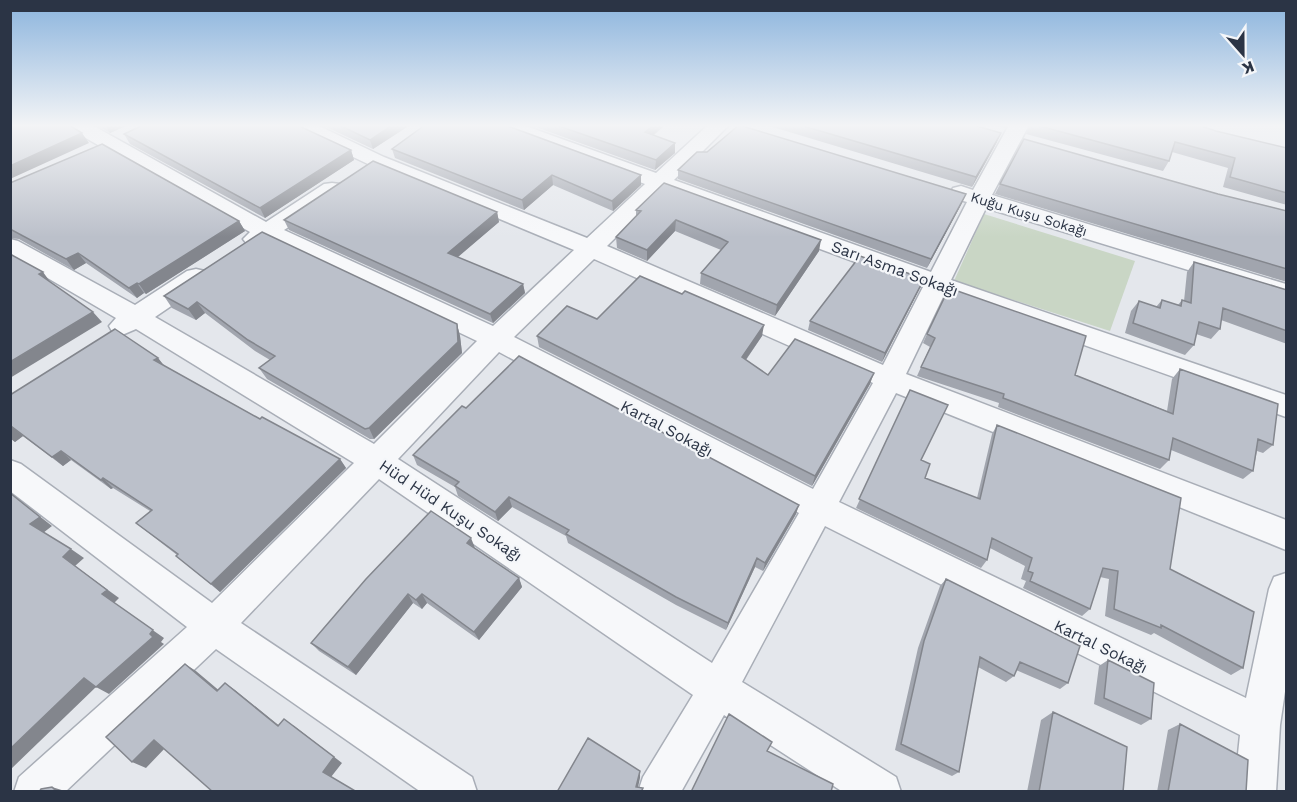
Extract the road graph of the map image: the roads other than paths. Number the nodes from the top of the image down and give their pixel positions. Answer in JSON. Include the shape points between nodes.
{"nodes":[{"id":1,"x":144,"y":162,"type":"edge"},
{"id":2,"x":349,"y":162,"type":"edge"},
{"id":3,"x":373,"y":162,"type":"edge"},
{"id":4,"x":609,"y":162,"type":"edge"},
{"id":5,"x":680,"y":162,"type":"edge"},
{"id":6,"x":1000,"y":162,"type":"edge"},
{"id":7,"x":360,"y":171,"type":"junction"},
{"id":8,"x":661,"y":181,"type":"junction"},
{"id":9,"x":946,"y":189,"type":"edge"},
{"id":10,"x":979,"y":199,"type":"junction"},
{"id":11,"x":266,"y":231,"type":"junction"},
{"id":12,"x":10,"y":246,"type":"edge"},
{"id":13,"x":590,"y":248,"type":"junction"},
{"id":14,"x":938,"y":284,"type":"junction"},
{"id":15,"x":1287,"y":292,"type":"edge"},
{"id":16,"x":135,"y":317,"type":"junction"},
{"id":17,"x":107,"y":335,"type":"edge"},
{"id":18,"x":496,"y":339,"type":"junction"},
{"id":19,"x":890,"y":379,"type":"junction"},
{"id":20,"x":1287,"y":406,"type":"edge"},
{"id":21,"x":377,"y":461,"type":"junction"},
{"id":22,"x":10,"y":473,"type":"edge"},
{"id":23,"x":818,"y":507,"type":"junction"},
{"id":24,"x":1287,"y":535,"type":"edge"},
{"id":25,"x":1287,"y":590,"type":"edge"},
{"id":26,"x":214,"y":626,"type":"junction"},
{"id":27,"x":1283,"y":639,"type":"edge"},
{"id":28,"x":718,"y":689,"type":"junction"},
{"id":29,"x":1260,"y":725,"type":"junction"},
{"id":30,"x":34,"y":792,"type":"edge"},
{"id":31,"x":457,"y":792,"type":"edge"},
{"id":32,"x":658,"y":792,"type":"edge"},
{"id":33,"x":881,"y":792,"type":"edge"},
{"id":34,"x":1255,"y":792,"type":"edge"}],
"edges":[{"from":1,"to":11,"type":"street","name":"Kartal Sokağı"},
{"from":2,"to":7,"type":"street"},
{"from":3,"to":7,"type":"street"},
{"from":4,"to":8,"type":"street","name":"Sarı Asma Sokağı"},
{"from":5,"to":8,"type":"street"},
{"from":6,"to":10,"type":"street"},
{"from":7,"to":11,"type":"street"},
{"from":7,"to":13,"type":"street"},
{"from":8,"to":13,"type":"street"},
{"from":8,"to":14,"type":"street","name":"Sarı Asma Sokağı"},
{"from":9,"to":10,"type":"street","name":"Kuğu Kuşu Sokağı"},
{"from":10,"to":14,"type":"street"},
{"from":10,"to":15,"type":"street","name":"Kuğu Kuşu Sokağı"},
{"from":11,"to":16,"type":"street"},
{"from":11,"to":18,"type":"street","name":"Kartal Sokağı"},
{"from":12,"to":16,"type":"street","name":"Hüd Hüd Kuşu Sokağı"},
{"from":13,"to":18,"type":"street"},
{"from":13,"to":19,"type":"street"},
{"from":14,"to":19,"type":"street"},
{"from":14,"to":20,"type":"street","name":"Sarı Asma Sokağı"},
{"from":16,"to":17,"type":"street"},
{"from":16,"to":21,"type":"street","name":"Hüd Hüd Kuşu Sokağı"},
{"from":18,"to":21,"type":"street"},
{"from":18,"to":23,"type":"street","name":"Kartal Sokağı"},
{"from":19,"to":23,"type":"street"},
{"from":19,"to":24,"type":"street"},
{"from":21,"to":26,"type":"street"},
{"from":21,"to":28,"type":"street","name":"Hüd Hüd Kuşu Sokağı"},
{"from":22,"to":26,"type":"street"},
{"from":23,"to":28,"type":"street"},
{"from":23,"to":29,"type":"street","name":"Kartal Sokağı"},
{"from":25,"to":27,"type":"street"},
{"from":26,"to":30,"type":"street"},
{"from":26,"to":31,"type":"street"},
{"from":27,"to":29,"type":"street"},
{"from":28,"to":32,"type":"street"},
{"from":28,"to":33,"type":"street","name":"Hüd Hüd Kuşu Sokağı"},
{"from":29,"to":34,"type":"street"}]}
